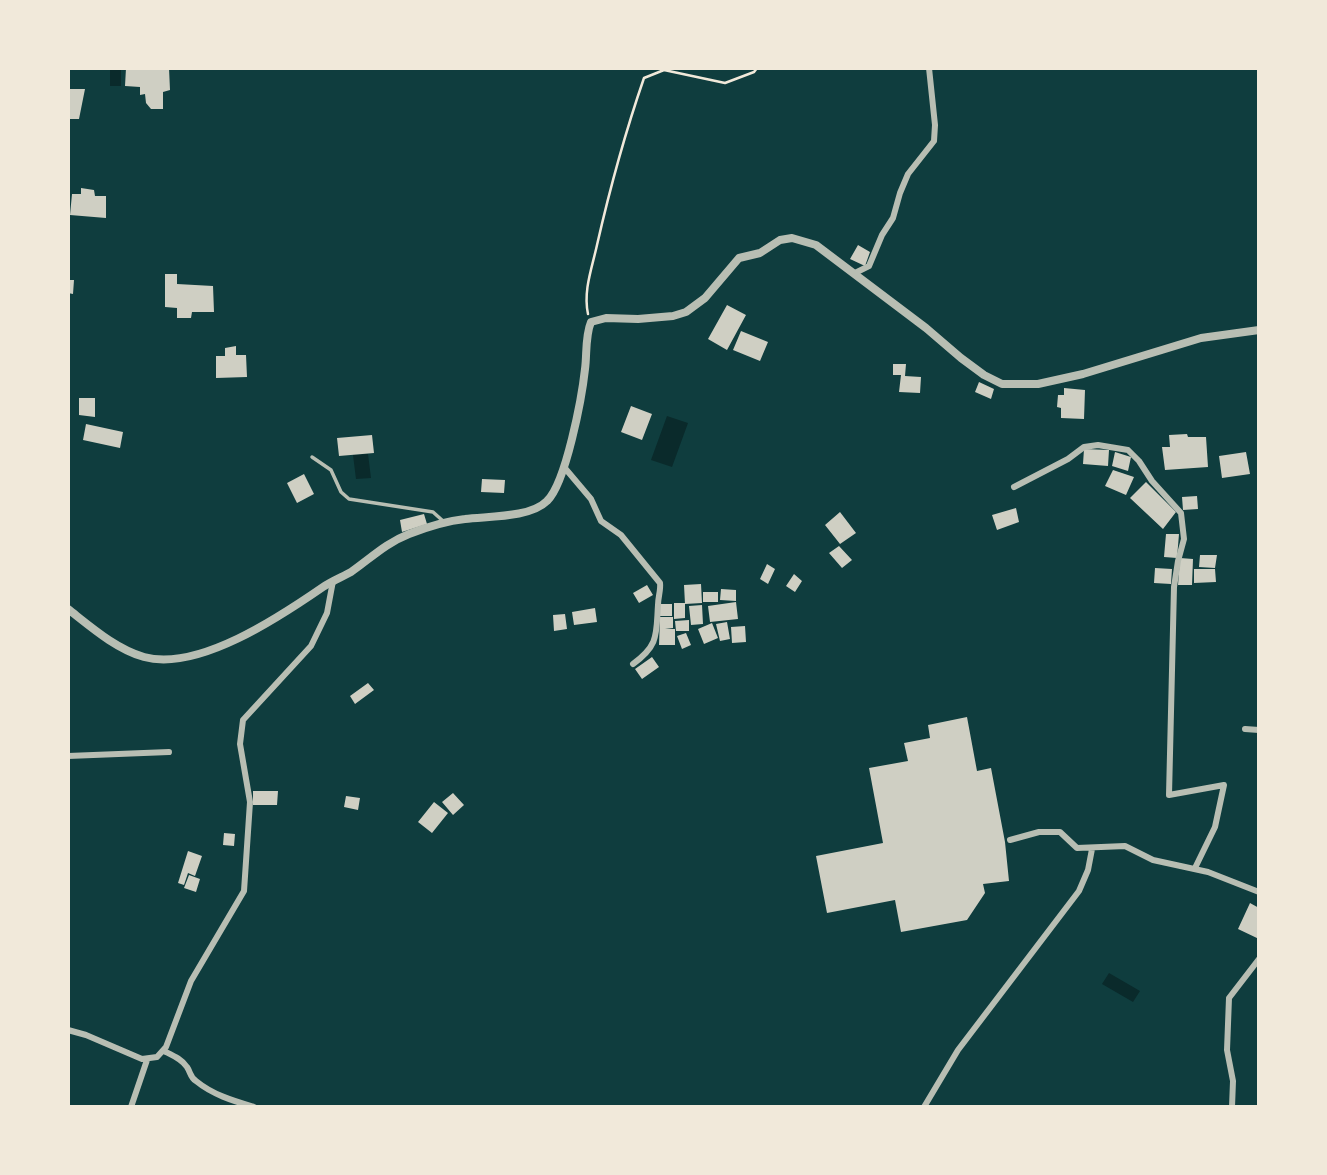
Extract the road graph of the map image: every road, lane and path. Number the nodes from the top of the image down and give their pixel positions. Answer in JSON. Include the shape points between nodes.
{"nodes":[{"id":1,"x":757,"y":68,"type":"edge"},
{"id":2,"x":929,"y":68,"type":"edge"},
{"id":3,"x":855,"y":273,"type":"junction"},
{"id":4,"x":594,"y":320,"type":"junction"},
{"id":5,"x":1259,"y":330,"type":"edge"},
{"id":6,"x":312,"y":457,"type":"dead end"},
{"id":7,"x":564,"y":467,"type":"junction"},
{"id":8,"x":1014,"y":487,"type":"dead end"},
{"id":9,"x":444,"y":523,"type":"junction"},
{"id":10,"x":333,"y":581,"type":"junction"},
{"id":11,"x":68,"y":609,"type":"edge"},
{"id":12,"x":633,"y":664,"type":"dead end"},
{"id":13,"x":1245,"y":729,"type":"dead end"},
{"id":14,"x":1259,"y":730,"type":"edge"},
{"id":15,"x":169,"y":752,"type":"dead end"},
{"id":16,"x":68,"y":757,"type":"edge"},
{"id":17,"x":1010,"y":841,"type":"dead end"},
{"id":18,"x":1092,"y":849,"type":"junction"},
{"id":19,"x":1195,"y":869,"type":"junction"},
{"id":20,"x":1259,"y":891,"type":"edge"},
{"id":21,"x":1259,"y":959,"type":"edge"},
{"id":22,"x":68,"y":1030,"type":"edge"},
{"id":23,"x":164,"y":1051,"type":"junction"},
{"id":24,"x":147,"y":1060,"type":"junction"},
{"id":25,"x":131,"y":1107,"type":"edge"},
{"id":26,"x":254,"y":1107,"type":"edge"},
{"id":27,"x":924,"y":1107,"type":"edge"},
{"id":28,"x":1232,"y":1107,"type":"edge"}],
"edges":[{"from":1,"to":4,"type":"path","via":[[725,83],[664,70],[644,78],[622,144],[586,296],[587,313]]},
{"from":2,"to":3,"type":"street","via":[[933,141],[908,174],[869,266]]},
{"from":3,"to":4,"type":"street","via":[[817,245],[792,238],[780,240],[760,253],[739,258],[705,299],[686,312]]},
{"from":3,"to":5,"type":"street","via":[[984,376],[1002,384],[1038,384],[1201,338]]},
{"from":4,"to":7,"type":"street","via":[[589,326],[585,373]]},
{"from":6,"to":9,"type":"lane","via":[[331,470],[349,499],[432,512]]},
{"from":7,"to":9,"type":"street","via":[[551,497],[536,508]]},
{"from":7,"to":12,"type":"street","via":[[591,499],[601,521],[621,535],[660,583],[658,631],[646,654]]},
{"from":8,"to":19,"type":"street","via":[[1084,447],[1098,445],[1128,450],[1181,513],[1184,539],[1174,587],[1169,795],[1224,785],[1215,827]]},
{"from":9,"to":10,"type":"street","via":[[393,540]]},
{"from":10,"to":11,"type":"street","via":[[272,621],[186,658],[155,659],[134,653]]},
{"from":10,"to":23,"type":"street","via":[[327,613],[311,646],[243,720],[240,744],[250,802],[244,891],[191,981]]},
{"from":13,"to":14,"type":"street"},
{"from":15,"to":16,"type":"street"},
{"from":17,"to":18,"type":"street","via":[[1039,832],[1060,832],[1077,848]]},
{"from":18,"to":19,"type":"street","via":[[1125,846],[1153,860]]},
{"from":18,"to":27,"type":"street","via":[[1079,891],[958,1050]]},
{"from":19,"to":20,"type":"street"},
{"from":21,"to":28,"type":"street","via":[[1229,998]]},
{"from":22,"to":24,"type":"street"},
{"from":23,"to":24,"type":"street"},
{"from":23,"to":26,"type":"street","via":[[179,1059],[201,1085]]},
{"from":24,"to":25,"type":"street"}]}
